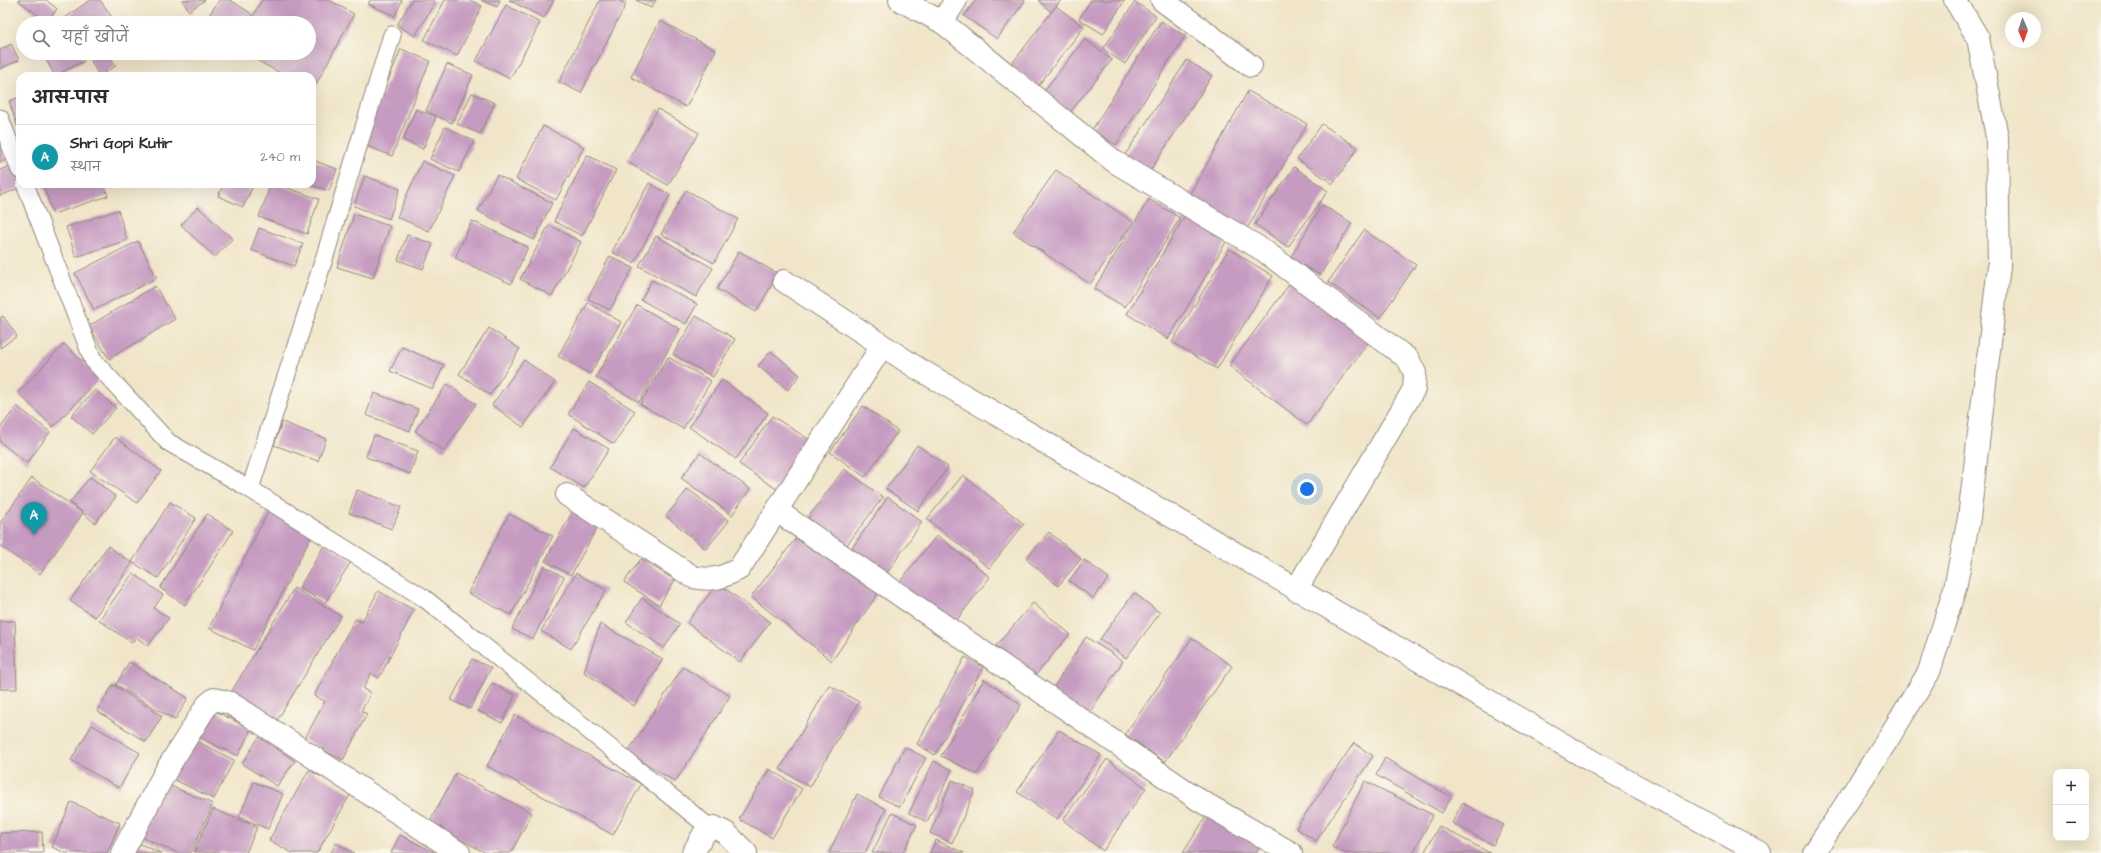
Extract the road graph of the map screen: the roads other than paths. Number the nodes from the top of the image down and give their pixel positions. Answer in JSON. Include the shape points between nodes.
{"nodes":[{"id":1,"x":900,"y":0,"type":"edge"},
{"id":2,"x":956,"y":0,"type":"edge"},
{"id":3,"x":1162,"y":0,"type":"edge"},
{"id":4,"x":1955,"y":0,"type":"edge"},
{"id":5,"x":942,"y":22,"type":"junction"},
{"id":6,"x":392,"y":36,"type":"dead end"},
{"id":7,"x":1251,"y":66,"type":"dead end"},
{"id":8,"x":0,"y":118,"type":"edge"},
{"id":9,"x":16,"y":160,"type":"edge"},
{"id":10,"x":27,"y":188,"type":"edge"},
{"id":11,"x":784,"y":281,"type":"dead end"},
{"id":12,"x":882,"y":346,"type":"junction"},
{"id":13,"x":250,"y":489,"type":"junction"},
{"id":14,"x":567,"y":495,"type":"dead end"},
{"id":15,"x":777,"y":511,"type":"junction"},
{"id":16,"x":1296,"y":590,"type":"junction"},
{"id":17,"x":710,"y":828,"type":"junction"},
{"id":18,"x":122,"y":853,"type":"edge"},
{"id":19,"x":459,"y":853,"type":"edge"},
{"id":20,"x":693,"y":853,"type":"edge"},
{"id":21,"x":746,"y":853,"type":"edge"},
{"id":22,"x":1291,"y":853,"type":"edge"},
{"id":23,"x":1760,"y":853,"type":"edge"},
{"id":24,"x":1814,"y":853,"type":"edge"}],
"edges":[{"from":1,"to":5,"type":"street"},
{"from":2,"to":5,"type":"street"},
{"from":3,"to":7,"type":"street"},
{"from":4,"to":24,"type":"street","via":[[1978,38],[1996,137],[1999,266],[1969,518],[1955,588],[1929,672]]},
{"from":5,"to":16,"type":"street","via":[[1115,162],[1263,250],[1408,359],[1415,373],[1414,389]]},
{"from":6,"to":13,"type":"lane"},
{"from":8,"to":9,"type":"lane"},
{"from":10,"to":13,"type":"lane","via":[[93,360],[168,442]]},
{"from":11,"to":12,"type":"street"},
{"from":12,"to":15,"type":"street"},
{"from":12,"to":16,"type":"street"},
{"from":13,"to":17,"type":"lane","via":[[424,598]]},
{"from":14,"to":15,"type":"street","via":[[693,577],[708,580],[724,577],[739,569]]},
{"from":15,"to":22,"type":"street","via":[[1199,800]]},
{"from":16,"to":23,"type":"street","via":[[1609,770]]},
{"from":17,"to":20,"type":"street"},
{"from":17,"to":21,"type":"street","via":[[718,827]]},
{"from":18,"to":19,"type":"street","via":[[167,769],[207,705],[214,699],[230,703],[246,713]]}]}
